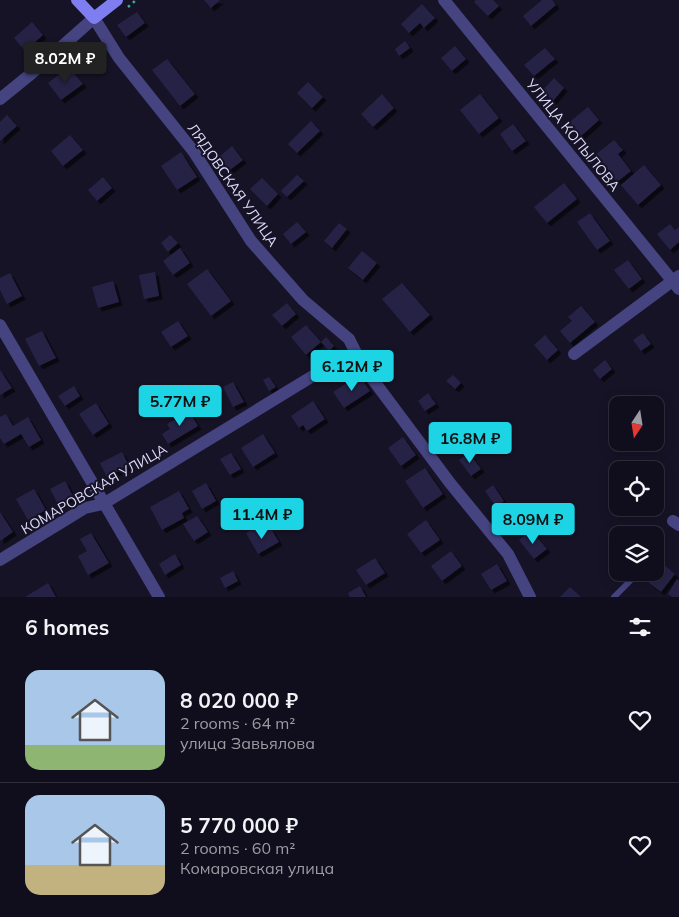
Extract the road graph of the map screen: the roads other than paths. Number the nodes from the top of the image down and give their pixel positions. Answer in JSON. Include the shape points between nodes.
{"nodes":[{"id":1,"x":77,"y":0,"type":"edge"},
{"id":2,"x":116,"y":0,"type":"edge"},
{"id":3,"x":444,"y":0,"type":"edge"},
{"id":4,"x":94,"y":18,"type":"junction"},
{"id":5,"x":0,"y":99,"type":"edge"},
{"id":6,"x":677,"y":282,"type":"edge"},
{"id":7,"x":0,"y":325,"type":"edge"},
{"id":8,"x":574,"y":354,"type":"dead end"},
{"id":9,"x":362,"y":365,"type":"junction"},
{"id":10,"x":103,"y":504,"type":"junction"},
{"id":11,"x":0,"y":560,"type":"edge"},
{"id":12,"x":630,"y":581,"type":"edge"},
{"id":13,"x":159,"y":597,"type":"edge"},
{"id":14,"x":530,"y":597,"type":"edge"},
{"id":15,"x":614,"y":597,"type":"edge"}],
"edges":[{"from":1,"to":4,"type":"main road","name":"ЛЯДОВСКАЯ УЛИЦА"},
{"from":2,"to":4,"type":"main road"},
{"from":3,"to":6,"type":"street","name":"УЛИЦА КОПЫЛОВА"},
{"from":4,"to":5,"type":"street"},
{"from":4,"to":9,"type":"street","name":"ЛЯДОВСКАЯ УЛИЦА","via":[[119,58],[194,152],[250,241],[303,300],[349,339]]},
{"from":6,"to":8,"type":"street"},
{"from":7,"to":10,"type":"street"},
{"from":9,"to":10,"type":"street","name":"КОМАРОВСКАЯ УЛИЦА","via":[[321,371]]},
{"from":9,"to":14,"type":"street","name":"ЛЯДОВСКАЯ УЛИЦА","via":[[508,554]]},
{"from":10,"to":11,"type":"street","name":"КОМАРОВСКАЯ УЛИЦА","via":[[85,508]]},
{"from":10,"to":13,"type":"street"},
{"from":12,"to":15,"type":"lane"}]}
